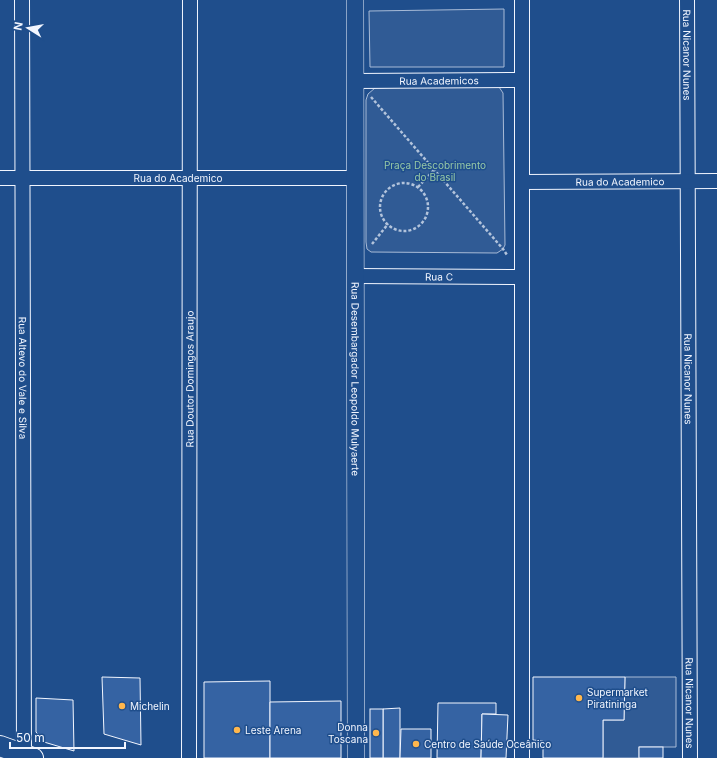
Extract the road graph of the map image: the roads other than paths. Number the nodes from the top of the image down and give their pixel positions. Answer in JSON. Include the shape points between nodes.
{"nodes":[{"id":1,"x":22,"y":0,"type":"edge"},
{"id":2,"x":190,"y":0,"type":"edge"},
{"id":3,"x":355,"y":0,"type":"edge"},
{"id":4,"x":522,"y":0,"type":"edge"},
{"id":5,"x":687,"y":0,"type":"edge"},
{"id":6,"x":522,"y":80,"type":"junction"},
{"id":7,"x":355,"y":81,"type":"junction"},
{"id":8,"x":0,"y":178,"type":"edge"},
{"id":9,"x":23,"y":178,"type":"junction"},
{"id":10,"x":190,"y":178,"type":"junction"},
{"id":11,"x":356,"y":178,"type":"junction"},
{"id":12,"x":688,"y":181,"type":"junction"},
{"id":13,"x":717,"y":181,"type":"edge"},
{"id":14,"x":522,"y":182,"type":"junction"},
{"id":15,"x":356,"y":276,"type":"junction"},
{"id":16,"x":522,"y":277,"type":"junction"},
{"id":17,"x":0,"y":746,"type":"edge"},
{"id":18,"x":28,"y":757,"type":"edge"},
{"id":19,"x":189,"y":758,"type":"edge"},
{"id":20,"x":356,"y":758,"type":"edge"},
{"id":21,"x":522,"y":758,"type":"edge"},
{"id":22,"x":690,"y":758,"type":"edge"}],
"edges":[{"from":1,"to":9,"type":"street","name":"Rua Altevo do Vale e Silva"},
{"from":2,"to":10,"type":"street","name":"Rua Doutor Domingos Araujo"},
{"from":3,"to":7,"type":"street","name":"Rua Desembargador Leopoldo Mulyaerte"},
{"from":4,"to":6,"type":"street"},
{"from":5,"to":12,"type":"street","name":"Rua Nicanor Nunes"},
{"from":6,"to":7,"type":"street","name":"Rua Academicos"},
{"from":6,"to":14,"type":"street"},
{"from":7,"to":11,"type":"street","name":"Rua Desembargador Leopoldo Mulyaerte"},
{"from":8,"to":9,"type":"street","name":"Rua do Academico"},
{"from":9,"to":10,"type":"street","name":"Rua do Academico"},
{"from":9,"to":18,"type":"street","name":"Rua Altevo do Vale e Silva"},
{"from":10,"to":11,"type":"street","name":"Rua do Academico"},
{"from":10,"to":19,"type":"street","name":"Rua Doutor Domingos Araujo"},
{"from":11,"to":15,"type":"street","name":"Rua Desembargador Leopoldo Mulyaerte"},
{"from":12,"to":13,"type":"street","name":"Rua do Academico"},
{"from":12,"to":14,"type":"street","name":"Rua do Academico"},
{"from":12,"to":22,"type":"street","name":"Rua Nicanor Nunes"},
{"from":14,"to":16,"type":"street"},
{"from":15,"to":16,"type":"street","name":"Rua C"},
{"from":15,"to":20,"type":"street","name":"Rua Desembargador Leopoldo Mulyaerte"},
{"from":16,"to":21,"type":"street"},
{"from":17,"to":18,"type":"main road"}]}
